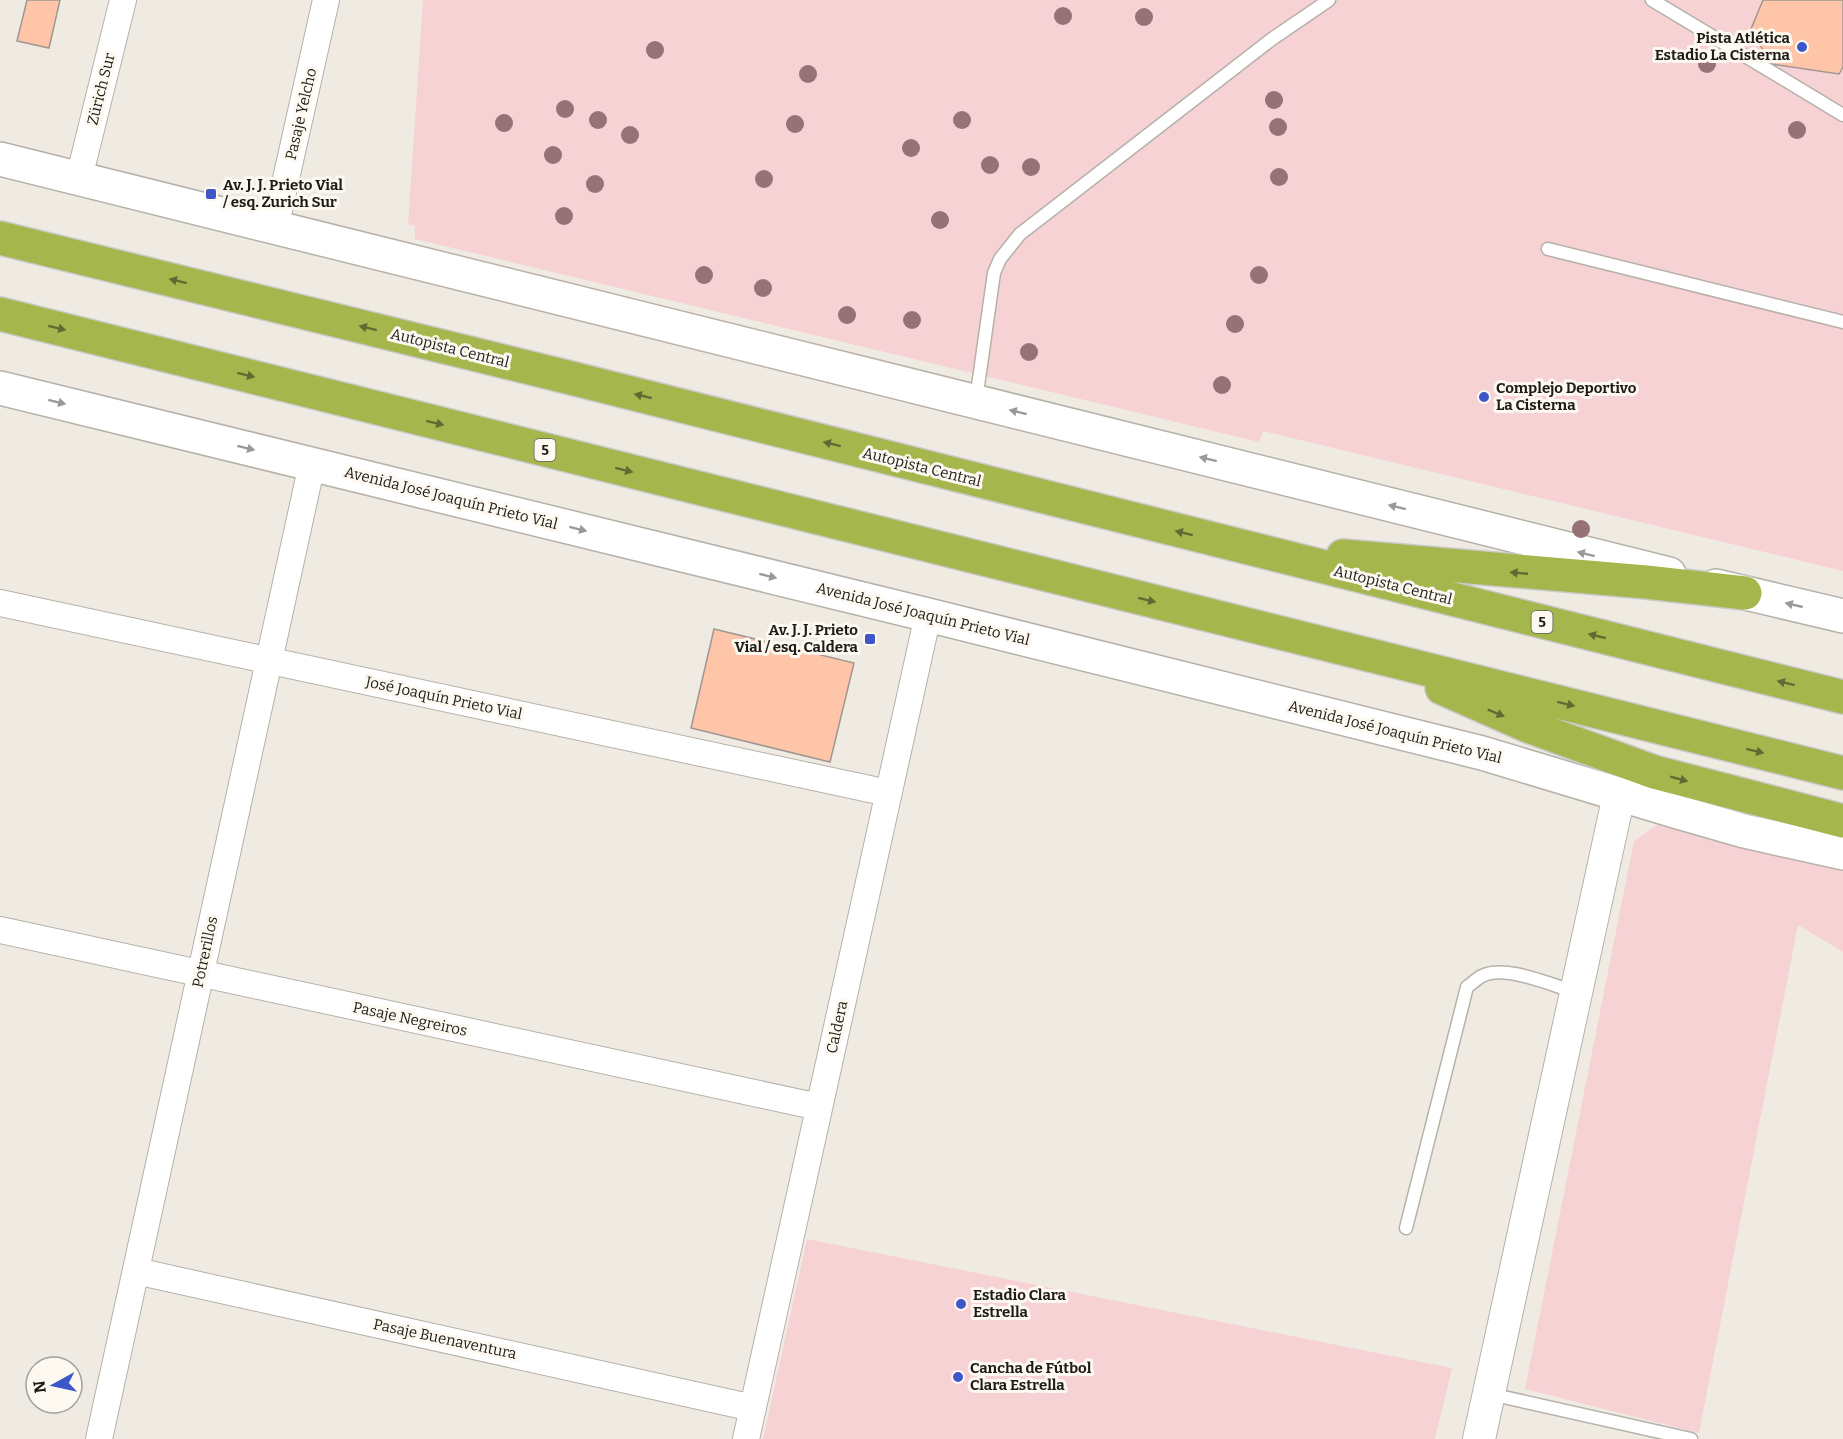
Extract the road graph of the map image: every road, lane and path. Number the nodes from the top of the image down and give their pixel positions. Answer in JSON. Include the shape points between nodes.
{"nodes":[{"id":1,"x":123,"y":0,"type":"edge"},
{"id":2,"x":326,"y":0,"type":"edge"},
{"id":3,"x":1329,"y":0,"type":"edge"},
{"id":4,"x":1652,"y":0,"type":"edge"},
{"id":5,"x":1843,"y":115,"type":"edge"},
{"id":6,"x":0,"y":159,"type":"edge"},
{"id":7,"x":79,"y":178,"type":"junction"},
{"id":8,"x":275,"y":228,"type":"junction"},
{"id":9,"x":0,"y":237,"type":"edge"},
{"id":10,"x":1548,"y":249,"type":"dead end"},
{"id":11,"x":0,"y":314,"type":"edge"},
{"id":12,"x":1843,"y":322,"type":"edge"},
{"id":13,"x":0,"y":388,"type":"edge"},
{"id":14,"x":976,"y":402,"type":"junction"},
{"id":15,"x":312,"y":464,"type":"junction"},
{"id":16,"x":1241,"y":548,"type":"junction"},
{"id":17,"x":1745,"y":593,"type":"junction"},
{"id":18,"x":0,"y":603,"type":"edge"},
{"id":19,"x":928,"y":615,"type":"junction"},
{"id":20,"x":1843,"y":616,"type":"edge"},
{"id":21,"x":1366,"y":654,"type":"junction"},
{"id":22,"x":269,"y":660,"type":"junction"},
{"id":23,"x":1843,"y":697,"type":"edge"},
{"id":24,"x":1843,"y":773,"type":"edge"},
{"id":25,"x":888,"y":793,"type":"junction"},
{"id":26,"x":1618,"y":795,"type":"junction"},
{"id":27,"x":1843,"y":821,"type":"edge"},
{"id":28,"x":1843,"y":853,"type":"edge"},
{"id":29,"x":0,"y":930,"type":"edge"},
{"id":30,"x":201,"y":974,"type":"junction"},
{"id":31,"x":1576,"y":992,"type":"junction"},
{"id":32,"x":819,"y":1107,"type":"junction"},
{"id":33,"x":1406,"y":1228,"type":"dead end"},
{"id":34,"x":136,"y":1271,"type":"junction"},
{"id":35,"x":1489,"y":1394,"type":"junction"},
{"id":36,"x":753,"y":1408,"type":"junction"},
{"id":37,"x":99,"y":1439,"type":"edge"},
{"id":38,"x":746,"y":1439,"type":"edge"},
{"id":39,"x":1479,"y":1439,"type":"edge"},
{"id":40,"x":1691,"y":1439,"type":"edge"}],
"edges":[{"from":1,"to":7,"type":"street","name":"Zürich Sur"},
{"from":2,"to":8,"type":"street","name":"Pasaje Yelcho"},
{"from":3,"to":14,"type":"lane","via":[[1272,39],[1020,234],[994,273]]},
{"from":4,"to":5,"type":"lane"},
{"from":6,"to":7,"type":"main road"},
{"from":7,"to":8,"type":"main road"},
{"from":8,"to":14,"type":"main road"},
{"from":16,"to":9,"type":"highway","name":"Autopista Central","number":"5","one_way":true},
{"from":10,"to":12,"type":"lane"},
{"from":11,"to":21,"type":"highway","number":"5","one_way":true},
{"from":13,"to":15,"type":"main road","name":"Avenida José Joaquín Prieto Vial","one_way":true},
{"from":17,"to":14,"type":"main road","one_way":true},
{"from":15,"to":19,"type":"main road","name":"Avenida José Joaquín Prieto Vial","one_way":true},
{"from":15,"to":22,"type":"street","name":"Potrerillos"},
{"from":17,"to":16,"type":"highway","one_way":true},
{"from":23,"to":16,"type":"highway","name":"Autopista Central","number":"5","one_way":true},
{"from":20,"to":17,"type":"main road","one_way":true},
{"from":18,"to":22,"type":"street","name":"José Joaquín Prieto Vial"},
{"from":19,"to":25,"type":"street","name":"Caldera"},
{"from":19,"to":26,"type":"main road","name":"Avenida José Joaquín Prieto Vial","via":[[1482,753]]},
{"from":21,"to":24,"type":"highway","number":"5","one_way":true},
{"from":21,"to":27,"type":"highway","one_way":true,"via":[[1528,726],[1654,772]]},
{"from":22,"to":25,"type":"street","name":"José Joaquín Prieto Vial"},
{"from":22,"to":30,"type":"street","name":"Potrerillos"},
{"from":25,"to":32,"type":"street","name":"Caldera"},
{"from":26,"to":28,"type":"main road","name":"Avenida José Joaquín Prieto Vial","via":[[1744,831]]},
{"from":26,"to":31,"type":"street"},
{"from":29,"to":30,"type":"street","name":"Pasaje Negreiros"},
{"from":30,"to":32,"type":"street","name":"Pasaje Negreiros"},
{"from":30,"to":34,"type":"street","name":"Potrerillos"},
{"from":31,"to":33,"type":"lane","via":[[1500,971],[1484,975],[1467,987]]},
{"from":31,"to":35,"type":"street"},
{"from":32,"to":36,"type":"street","name":"Caldera"},
{"from":34,"to":36,"type":"street","name":"Pasaje Buenaventura"},
{"from":34,"to":37,"type":"street","name":"Potrerillos"},
{"from":35,"to":39,"type":"street"},
{"from":35,"to":40,"type":"lane"},
{"from":36,"to":38,"type":"street","name":"Caldera"}]}
